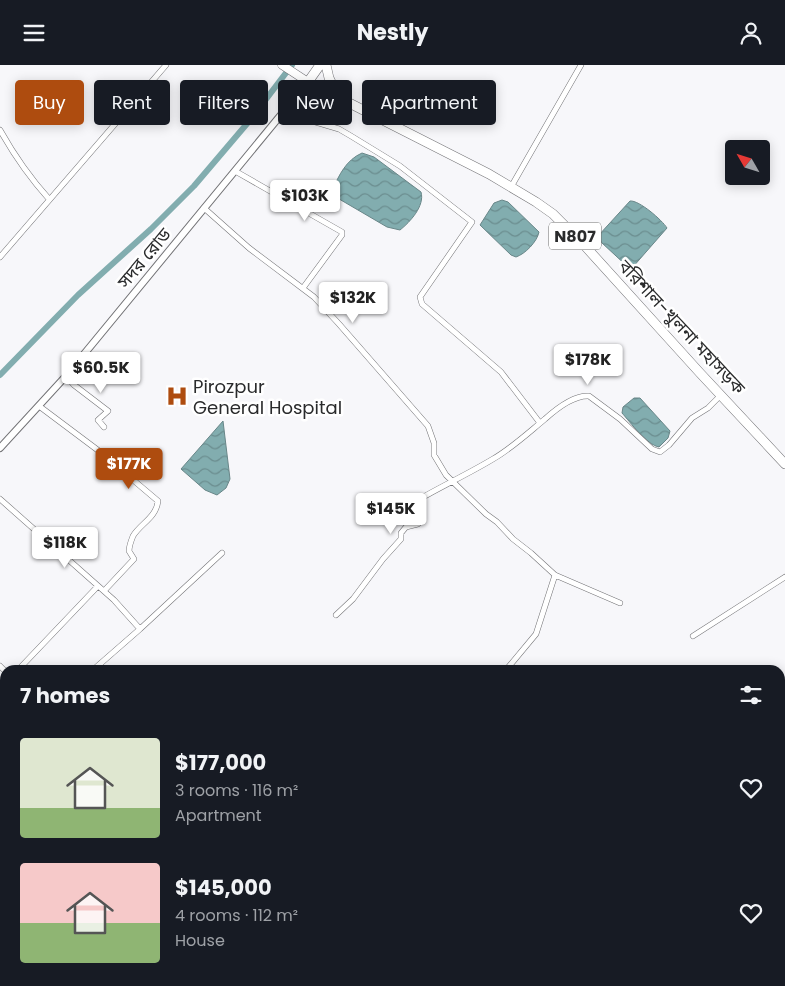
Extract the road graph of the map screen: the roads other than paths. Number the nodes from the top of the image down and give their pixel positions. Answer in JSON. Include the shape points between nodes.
{"nodes":[{"id":1,"x":166,"y":65,"type":"edge"},
{"id":2,"x":282,"y":65,"type":"edge"},
{"id":3,"x":320,"y":65,"type":"edge"},
{"id":4,"x":326,"y":65,"type":"edge"},
{"id":5,"x":581,"y":65,"type":"edge"},
{"id":6,"x":305,"y":80,"type":"edge"},
{"id":7,"x":309,"y":80,"type":"edge"},
{"id":8,"x":330,"y":80,"type":"edge"},
{"id":9,"x":352,"y":106,"type":"edge"},
{"id":10,"x":278,"y":118,"type":"edge"},
{"id":11,"x":326,"y":125,"type":"edge"},
{"id":12,"x":0,"y":130,"type":"edge"},
{"id":13,"x":235,"y":171,"type":"junction"},
{"id":14,"x":511,"y":187,"type":"junction"},
{"id":15,"x":49,"y":199,"type":"junction"},
{"id":16,"x":204,"y":209,"type":"junction"},
{"id":17,"x":0,"y":257,"type":"edge"},
{"id":18,"x":303,"y":288,"type":"junction"},
{"id":19,"x":66,"y":376,"type":"junction"},
{"id":20,"x":722,"y":394,"type":"junction"},
{"id":21,"x":40,"y":406,"type":"junction"},
{"id":22,"x":540,"y":423,"type":"junction"},
{"id":23,"x":104,"y":427,"type":"dead end"},
{"id":24,"x":0,"y":449,"type":"edge"},
{"id":25,"x":785,"y":464,"type":"edge"},
{"id":26,"x":452,"y":482,"type":"junction"},
{"id":27,"x":0,"y":499,"type":"edge"},
{"id":28,"x":222,"y":553,"type":"dead end"},
{"id":29,"x":555,"y":575,"type":"junction"},
{"id":30,"x":785,"y":577,"type":"edge"},
{"id":31,"x":98,"y":586,"type":"junction"},
{"id":32,"x":104,"y":591,"type":"junction"},
{"id":33,"x":620,"y":603,"type":"dead end"},
{"id":34,"x":336,"y":615,"type":"dead end"},
{"id":35,"x":140,"y":629,"type":"junction"},
{"id":36,"x":693,"y":636,"type":"dead end"},
{"id":37,"x":23,"y":665,"type":"edge"},
{"id":38,"x":99,"y":665,"type":"edge"},
{"id":39,"x":510,"y":665,"type":"edge"}],
"edges":[{"from":1,"to":15,"type":"street"},
{"from":2,"to":6,"type":"main road"},
{"from":3,"to":7,"type":"highway"},
{"from":4,"to":8,"type":"highway"},
{"from":5,"to":14,"type":"street"},
{"from":9,"to":14,"type":"highway","name":"বরিশাল-খুলনা মহাসড়ক","number":"N807"},
{"from":10,"to":13,"type":"street","name":"সদর রোড"},
{"from":11,"to":22,"type":"street","via":[[351,135],[400,166],[472,222],[420,297],[422,304],[501,372]]},
{"from":12,"to":15,"type":"street"},
{"from":13,"to":16,"type":"street","name":"সদর রোড"},
{"from":13,"to":18,"type":"street","via":[[342,232]]},
{"from":14,"to":20,"type":"highway","name":"বরিশাল-খুলনা মহাসড়ক","number":"N807","via":[[553,213]]},
{"from":15,"to":17,"type":"street"},
{"from":16,"to":18,"type":"street","via":[[248,248]]},
{"from":16,"to":19,"type":"street","name":"সদর রোড"},
{"from":18,"to":26,"type":"street","via":[[326,309],[428,427],[434,443],[434,455]]},
{"from":19,"to":21,"type":"street","name":"সদর রোড"},
{"from":19,"to":23,"type":"street","via":[[108,411],[98,420]]},
{"from":20,"to":22,"type":"street","via":[[692,418],[660,452],[652,449],[589,396],[570,401]]},
{"from":20,"to":25,"type":"highway","name":"বরিশাল-খুলনা মহাসড়ক","number":"N807"},
{"from":21,"to":24,"type":"street","name":"সদর রোড"},
{"from":21,"to":32,"type":"street","via":[[158,501],[152,516],[130,544],[128,551],[134,559]]},
{"from":22,"to":26,"type":"street","via":[[512,447]]},
{"from":26,"to":29,"type":"street"},
{"from":26,"to":34,"type":"street","via":[[418,500],[421,517],[418,524],[406,527],[401,539],[353,599]]},
{"from":27,"to":31,"type":"street"},
{"from":28,"to":35,"type":"street"},
{"from":29,"to":33,"type":"street"},
{"from":29,"to":39,"type":"street","via":[[536,634]]},
{"from":30,"to":36,"type":"street"},
{"from":31,"to":32,"type":"street"},
{"from":31,"to":37,"type":"street"},
{"from":32,"to":35,"type":"street"},
{"from":35,"to":38,"type":"street"}]}
